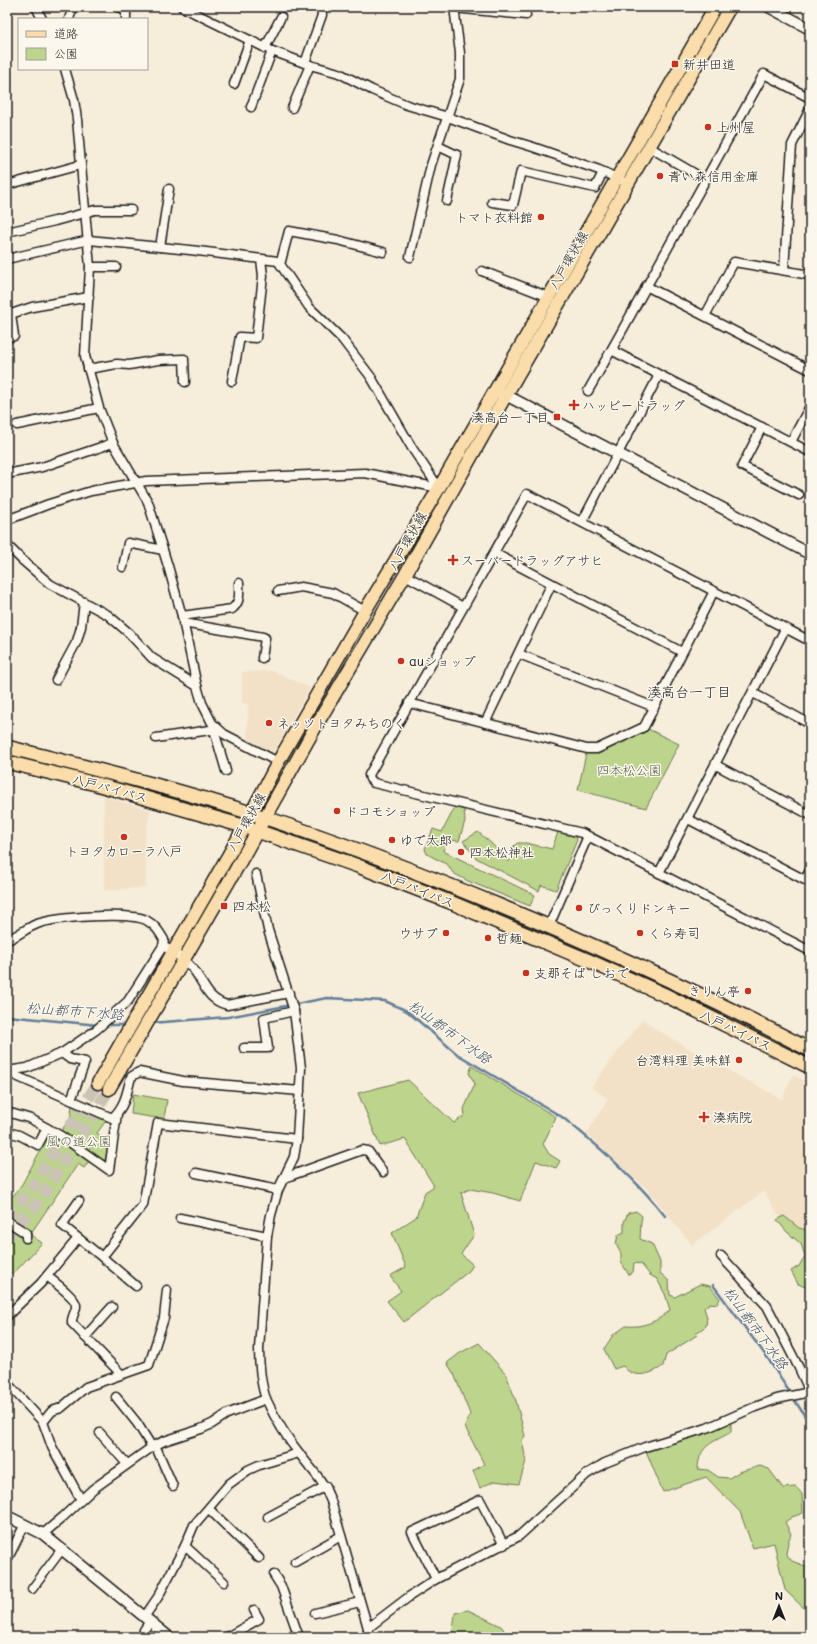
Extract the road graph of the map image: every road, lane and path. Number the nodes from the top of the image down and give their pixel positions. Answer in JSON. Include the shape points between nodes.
{"nodes":[{"id":1,"x":36,"y":7,"type":"edge"},
{"id":2,"x":73,"y":7,"type":"edge"},
{"id":3,"x":118,"y":7,"type":"edge"},
{"id":4,"x":182,"y":7,"type":"edge"},
{"id":5,"x":321,"y":7,"type":"edge"},
{"id":6,"x":715,"y":7,"type":"edge"},
{"id":7,"x":730,"y":7,"type":"edge"},
{"id":8,"x":769,"y":7,"type":"edge"},
{"id":9,"x":454,"y":8,"type":"edge"},
{"id":10,"x":526,"y":15,"type":"dead end"},
{"id":11,"x":281,"y":17,"type":"dead end"},
{"id":12,"x":42,"y":18,"type":"edge"},
{"id":13,"x":69,"y":18,"type":"edge"},
{"id":14,"x":126,"y":18,"type":"edge"},
{"id":15,"x":810,"y":29,"type":"edge"},
{"id":16,"x":250,"y":40,"type":"junction"},
{"id":17,"x":269,"y":49,"type":"junction"},
{"id":18,"x":307,"y":64,"type":"junction"},
{"id":19,"x":65,"y":70,"type":"edge"},
{"id":20,"x":234,"y":84,"type":"dead end"},
{"id":21,"x":810,"y":98,"type":"edge"},
{"id":22,"x":251,"y":107,"type":"dead end"},
{"id":23,"x":292,"y":108,"type":"dead end"},
{"id":24,"x":810,"y":110,"type":"edge"},
{"id":25,"x":448,"y":117,"type":"junction"},
{"id":26,"x":438,"y":146,"type":"junction"},
{"id":27,"x":649,"y":147,"type":"junction"},
{"id":28,"x":80,"y":166,"type":"junction"},
{"id":29,"x":603,"y":172,"type":"junction"},
{"id":30,"x":704,"y":179,"type":"junction"},
{"id":31,"x":623,"y":181,"type":"junction"},
{"id":32,"x":7,"y":185,"type":"edge"},
{"id":33,"x":169,"y":189,"type":"dead end"},
{"id":34,"x":447,"y":201,"type":"dead end"},
{"id":35,"x":492,"y":202,"type":"dead end"},
{"id":36,"x":131,"y":210,"type":"dead end"},
{"id":37,"x":85,"y":212,"type":"junction"},
{"id":38,"x":7,"y":232,"type":"edge"},
{"id":39,"x":89,"y":240,"type":"junction"},
{"id":40,"x":160,"y":247,"type":"junction"},
{"id":41,"x":383,"y":252,"type":"dead end"},
{"id":42,"x":410,"y":257,"type":"dead end"},
{"id":43,"x":7,"y":259,"type":"edge"},
{"id":44,"x":260,"y":259,"type":"junction"},
{"id":45,"x":278,"y":261,"type":"junction"},
{"id":46,"x":90,"y":267,"type":"junction"},
{"id":47,"x":116,"y":267,"type":"dead end"},
{"id":48,"x":784,"y":270,"type":"junction"},
{"id":49,"x":482,"y":272,"type":"dead end"},
{"id":50,"x":810,"y":275,"type":"edge"},
{"id":51,"x":646,"y":286,"type":"junction"},
{"id":52,"x":89,"y":297,"type":"junction"},
{"id":53,"x":549,"y":297,"type":"junction"},
{"id":54,"x":706,"y":316,"type":"junction"},
{"id":55,"x":7,"y":338,"type":"edge"},
{"id":56,"x":613,"y":347,"type":"junction"},
{"id":57,"x":88,"y":369,"type":"junction"},
{"id":58,"x":810,"y":370,"type":"edge"},
{"id":59,"x":659,"y":375,"type":"junction"},
{"id":60,"x":232,"y":381,"type":"dead end"},
{"id":61,"x":185,"y":382,"type":"dead end"},
{"id":62,"x":588,"y":391,"type":"dead end"},
{"id":63,"x":500,"y":393,"type":"junction"},
{"id":64,"x":810,"y":406,"type":"edge"},
{"id":65,"x":99,"y":408,"type":"junction"},
{"id":66,"x":16,"y":426,"type":"dead end"},
{"id":67,"x":762,"y":427,"type":"junction"},
{"id":68,"x":791,"y":442,"type":"junction"},
{"id":69,"x":113,"y":443,"type":"junction"},
{"id":70,"x":810,"y":452,"type":"edge"},
{"id":71,"x":617,"y":454,"type":"junction"},
{"id":72,"x":7,"y":474,"type":"edge"},
{"id":73,"x":135,"y":482,"type":"junction"},
{"id":74,"x":439,"y":488,"type":"junction"},
{"id":75,"x":799,"y":495,"type":"dead end"},
{"id":76,"x":7,"y":520,"type":"edge"},
{"id":77,"x":582,"y":522,"type":"junction"},
{"id":78,"x":7,"y":545,"type":"edge"},
{"id":79,"x":163,"y":550,"type":"junction"},
{"id":80,"x":494,"y":554,"type":"junction"},
{"id":81,"x":810,"y":554,"type":"edge"},
{"id":82,"x":122,"y":567,"type":"dead end"},
{"id":83,"x":405,"y":575,"type":"junction"},
{"id":84,"x":239,"y":583,"type":"dead end"},
{"id":85,"x":551,"y":585,"type":"junction"},
{"id":86,"x":278,"y":591,"type":"dead end"},
{"id":87,"x":714,"y":591,"type":"junction"},
{"id":88,"x":84,"y":602,"type":"junction"},
{"id":89,"x":463,"y":607,"type":"junction"},
{"id":90,"x":365,"y":611,"type":"junction"},
{"id":91,"x":182,"y":620,"type":"junction"},
{"id":92,"x":785,"y":628,"type":"junction"},
{"id":93,"x":810,"y":641,"type":"edge"},
{"id":94,"x":682,"y":652,"type":"junction"},
{"id":95,"x":519,"y":654,"type":"junction"},
{"id":96,"x":262,"y":658,"type":"dead end"},
{"id":97,"x":56,"y":680,"type":"dead end"},
{"id":98,"x":196,"y":686,"type":"junction"},
{"id":99,"x":753,"y":693,"type":"junction"},
{"id":100,"x":409,"y":703,"type":"junction"},
{"id":101,"x":654,"y":707,"type":"junction"},
{"id":102,"x":486,"y":723,"type":"junction"},
{"id":103,"x":810,"y":724,"type":"edge"},
{"id":104,"x":215,"y":729,"type":"junction"},
{"id":105,"x":156,"y":738,"type":"dead end"},
{"id":106,"x":7,"y":748,"type":"edge"},
{"id":107,"x":7,"y":762,"type":"edge"},
{"id":108,"x":278,"y":762,"type":"junction"},
{"id":109,"x":716,"y":765,"type":"junction"},
{"id":110,"x":226,"y":771,"type":"dead end"},
{"id":111,"x":250,"y":813,"type":"junction"},
{"id":112,"x":810,"y":815,"type":"edge"},
{"id":113,"x":264,"y":817,"type":"junction"},
{"id":114,"x":688,"y":818,"type":"junction"},
{"id":115,"x":244,"y":826,"type":"junction"},
{"id":116,"x":258,"y":830,"type":"junction"},
{"id":117,"x":588,"y":836,"type":"junction"},
{"id":118,"x":810,"y":870,"type":"edge"},
{"id":119,"x":659,"y":873,"type":"junction"},
{"id":120,"x":256,"y":874,"type":"dead end"},
{"id":121,"x":549,"y":926,"type":"junction"},
{"id":122,"x":7,"y":940,"type":"edge"},
{"id":123,"x":168,"y":949,"type":"junction"},
{"id":124,"x":810,"y":951,"type":"edge"},
{"id":125,"x":183,"y":960,"type":"junction"},
{"id":126,"x":289,"y":993,"type":"junction"},
{"id":127,"x":294,"y":1012,"type":"junction"},
{"id":128,"x":244,"y":1048,"type":"dead end"},
{"id":129,"x":810,"y":1050,"type":"edge"},
{"id":130,"x":62,"y":1053,"type":"junction"},
{"id":131,"x":807,"y":1065,"type":"edge"},
{"id":132,"x":7,"y":1071,"type":"edge"},
{"id":133,"x":16,"y":1076,"type":"dead end"},
{"id":134,"x":300,"y":1091,"type":"junction"},
{"id":135,"x":71,"y":1100,"type":"junction"},
{"id":136,"x":7,"y":1112,"type":"edge"},
{"id":137,"x":117,"y":1114,"type":"junction"},
{"id":138,"x":47,"y":1128,"type":"junction"},
{"id":139,"x":7,"y":1132,"type":"edge"},
{"id":140,"x":297,"y":1139,"type":"junction"},
{"id":141,"x":383,"y":1172,"type":"dead end"},
{"id":142,"x":196,"y":1173,"type":"dead end"},
{"id":143,"x":284,"y":1178,"type":"junction"},
{"id":144,"x":278,"y":1190,"type":"junction"},
{"id":145,"x":79,"y":1201,"type":"dead end"},
{"id":146,"x":180,"y":1218,"type":"dead end"},
{"id":147,"x":7,"y":1221,"type":"edge"},
{"id":148,"x":267,"y":1236,"type":"junction"},
{"id":149,"x":26,"y":1238,"type":"dead end"},
{"id":150,"x":78,"y":1238,"type":"junction"},
{"id":151,"x":721,"y":1256,"type":"dead end"},
{"id":152,"x":102,"y":1257,"type":"junction"},
{"id":153,"x":47,"y":1276,"type":"junction"},
{"id":154,"x":136,"y":1286,"type":"dead end"},
{"id":155,"x":167,"y":1290,"type":"dead end"},
{"id":156,"x":112,"y":1307,"type":"dead end"},
{"id":157,"x":7,"y":1316,"type":"edge"},
{"id":158,"x":85,"y":1337,"type":"junction"},
{"id":159,"x":121,"y":1374,"type":"junction"},
{"id":160,"x":7,"y":1383,"type":"edge"},
{"id":161,"x":810,"y":1392,"type":"edge"},
{"id":162,"x":116,"y":1397,"type":"dead end"},
{"id":163,"x":266,"y":1400,"type":"junction"},
{"id":164,"x":43,"y":1422,"type":"junction"},
{"id":165,"x":100,"y":1433,"type":"dead end"},
{"id":166,"x":154,"y":1446,"type":"junction"},
{"id":167,"x":299,"y":1453,"type":"junction"},
{"id":168,"x":127,"y":1464,"type":"junction"},
{"id":169,"x":173,"y":1486,"type":"dead end"},
{"id":170,"x":326,"y":1486,"type":"junction"},
{"id":171,"x":81,"y":1500,"type":"junction"},
{"id":172,"x":209,"y":1509,"type":"junction"},
{"id":173,"x":7,"y":1516,"type":"edge"},
{"id":174,"x":268,"y":1517,"type":"dead end"},
{"id":175,"x":25,"y":1524,"type":"junction"},
{"id":176,"x":43,"y":1534,"type":"junction"},
{"id":177,"x":341,"y":1536,"type":"junction"},
{"id":178,"x":504,"y":1545,"type":"junction"},
{"id":179,"x":185,"y":1546,"type":"junction"},
{"id":180,"x":62,"y":1549,"type":"junction"},
{"id":181,"x":259,"y":1558,"type":"dead end"},
{"id":182,"x":7,"y":1560,"type":"edge"},
{"id":183,"x":295,"y":1562,"type":"dead end"},
{"id":184,"x":274,"y":1575,"type":"dead end"},
{"id":185,"x":436,"y":1579,"type":"junction"},
{"id":186,"x":224,"y":1582,"type":"dead end"},
{"id":187,"x":32,"y":1589,"type":"dead end"},
{"id":188,"x":360,"y":1602,"type":"junction"},
{"id":189,"x":254,"y":1610,"type":"dead end"},
{"id":190,"x":315,"y":1613,"type":"dead end"},
{"id":191,"x":147,"y":1619,"type":"junction"},
{"id":192,"x":368,"y":1628,"type":"junction"},
{"id":193,"x":143,"y":1637,"type":"edge"},
{"id":194,"x":169,"y":1637,"type":"edge"},
{"id":195,"x":227,"y":1637,"type":"edge"},
{"id":196,"x":299,"y":1637,"type":"edge"},
{"id":197,"x":368,"y":1637,"type":"edge"}],
"edges":[{"from":1,"to":12,"type":"street"},
{"from":2,"to":13,"type":"street"},
{"from":3,"to":14,"type":"street","via":[[126,10]]},
{"from":4,"to":16,"type":"street"},
{"from":5,"to":18,"type":"street","via":[[322,15]]},
{"from":6,"to":31,"type":"main road","name":"八戸環状線"},
{"from":7,"to":27,"type":"main road","name":"八戸環状線"},
{"from":8,"to":15,"type":"street"},
{"from":9,"to":10,"type":"street"},
{"from":9,"to":25,"type":"street","via":[[460,53],[460,79]]},
{"from":11,"to":17,"type":"street"},
{"from":16,"to":17,"type":"street"},
{"from":16,"to":20,"type":"street"},
{"from":17,"to":18,"type":"street"},
{"from":17,"to":22,"type":"street"},
{"from":18,"to":23,"type":"street"},
{"from":18,"to":25,"type":"street","via":[[339,73],[407,105]]},
{"from":19,"to":28,"type":"street","via":[[74,100]]},
{"from":21,"to":30,"type":"street","via":[[764,74]]},
{"from":24,"to":48,"type":"street","via":[[792,146]]},
{"from":25,"to":26,"type":"street"},
{"from":25,"to":29,"type":"street"},
{"from":26,"to":34,"type":"street","via":[[457,155]]},
{"from":26,"to":42,"type":"street","via":[[431,165]]},
{"from":27,"to":30,"type":"street"},
{"from":27,"to":31,"type":"main road","name":"八戸環状線"},
{"from":28,"to":32,"type":"street"},
{"from":28,"to":37,"type":"street"},
{"from":29,"to":31,"type":"street"},
{"from":29,"to":35,"type":"street","via":[[595,188],[521,171],[513,206]]},
{"from":30,"to":51,"type":"street"},
{"from":31,"to":53,"type":"main road","name":"八戸環状線"},
{"from":31,"to":63,"type":"main road","name":"八戸環状線"},
{"from":33,"to":40,"type":"street"},
{"from":36,"to":37,"type":"street"},
{"from":37,"to":38,"type":"street"},
{"from":37,"to":39,"type":"street"},
{"from":39,"to":40,"type":"street"},
{"from":39,"to":43,"type":"street"},
{"from":39,"to":46,"type":"street"},
{"from":40,"to":44,"type":"street"},
{"from":41,"to":45,"type":"street","via":[[289,231]]},
{"from":44,"to":45,"type":"street"},
{"from":44,"to":60,"type":"street","via":[[263,276],[256,338],[240,336]]},
{"from":45,"to":74,"type":"street","via":[[310,307],[342,339],[371,377],[412,448]]},
{"from":46,"to":47,"type":"street"},
{"from":46,"to":52,"type":"street"},
{"from":48,"to":50,"type":"street"},
{"from":48,"to":54,"type":"street","via":[[734,262]]},
{"from":49,"to":53,"type":"street"},
{"from":51,"to":54,"type":"street"},
{"from":51,"to":56,"type":"street"},
{"from":52,"to":55,"type":"street","via":[[32,307],[11,314],[14,336]]},
{"from":52,"to":57,"type":"street","via":[[85,356]]},
{"from":53,"to":63,"type":"main road","name":"八戸環状線"},
{"from":54,"to":58,"type":"street"},
{"from":56,"to":59,"type":"street","via":[[615,352]]},
{"from":56,"to":62,"type":"street"},
{"from":57,"to":61,"type":"street","via":[[184,359]]},
{"from":57,"to":65,"type":"street"},
{"from":59,"to":67,"type":"street"},
{"from":59,"to":71,"type":"street"},
{"from":63,"to":71,"type":"street"},
{"from":63,"to":74,"type":"main road","name":"八戸環状線"},
{"from":63,"to":83,"type":"main road","name":"八戸環状線"},
{"from":64,"to":68,"type":"street"},
{"from":65,"to":66,"type":"street"},
{"from":65,"to":69,"type":"street"},
{"from":67,"to":68,"type":"street"},
{"from":67,"to":75,"type":"street","via":[[742,466]]},
{"from":68,"to":70,"type":"street"},
{"from":69,"to":72,"type":"street","via":[[42,467]]},
{"from":69,"to":73,"type":"street"},
{"from":71,"to":77,"type":"street"},
{"from":71,"to":81,"type":"street"},
{"from":73,"to":74,"type":"street","via":[[365,473]]},
{"from":73,"to":76,"type":"street","via":[[91,491]]},
{"from":73,"to":79,"type":"street","via":[[148,502]]},
{"from":74,"to":90,"type":"main road","name":"八戸環状線"},
{"from":77,"to":80,"type":"street","via":[[527,494]]},
{"from":77,"to":87,"type":"street"},
{"from":78,"to":88,"type":"street","via":[[50,584]]},
{"from":79,"to":82,"type":"street","via":[[128,544]]},
{"from":79,"to":91,"type":"street"},
{"from":80,"to":85,"type":"street"},
{"from":80,"to":89,"type":"street"},
{"from":83,"to":89,"type":"street"},
{"from":83,"to":113,"type":"main road","name":"八戸環状線"},
{"from":84,"to":91,"type":"street","via":[[237,606]]},
{"from":85,"to":94,"type":"street"},
{"from":85,"to":95,"type":"street"},
{"from":86,"to":90,"type":"street","via":[[301,587],[333,593]]},
{"from":87,"to":92,"type":"street"},
{"from":87,"to":94,"type":"street"},
{"from":88,"to":97,"type":"street","via":[[77,641]]},
{"from":88,"to":98,"type":"street","via":[[108,615],[152,658]]},
{"from":89,"to":100,"type":"street"},
{"from":90,"to":108,"type":"main road","name":"八戸環状線"},
{"from":91,"to":96,"type":"street","via":[[263,637],[265,638]]},
{"from":91,"to":98,"type":"street"},
{"from":92,"to":93,"type":"street"},
{"from":92,"to":99,"type":"street"},
{"from":94,"to":101,"type":"street"},
{"from":95,"to":101,"type":"street"},
{"from":95,"to":102,"type":"street"},
{"from":98,"to":104,"type":"street"},
{"from":99,"to":103,"type":"street"},
{"from":99,"to":109,"type":"street"},
{"from":100,"to":102,"type":"street"},
{"from":100,"to":117,"type":"street","via":[[369,775],[374,783]]},
{"from":101,"to":102,"type":"street","via":[[644,727],[597,749],[587,749]]},
{"from":104,"to":105,"type":"street"},
{"from":104,"to":108,"type":"street"},
{"from":104,"to":110,"type":"street"},
{"from":106,"to":111,"type":"highway","name":"八戸バイパス","via":[[105,771]]},
{"from":107,"to":115,"type":"highway","name":"八戸バイパス"},
{"from":108,"to":111,"type":"main road","name":"八戸環状線"},
{"from":109,"to":112,"type":"street"},
{"from":109,"to":114,"type":"street"},
{"from":111,"to":113,"type":"highway","name":"八戸バイパス"},
{"from":111,"to":115,"type":"main road","name":"八戸環状線"},
{"from":113,"to":116,"type":"main road","name":"八戸環状線"},
{"from":113,"to":121,"type":"highway","name":"八戸バイパス","via":[[399,866]]},
{"from":114,"to":118,"type":"street","via":[[805,880]]},
{"from":114,"to":119,"type":"street"},
{"from":115,"to":116,"type":"highway","name":"八戸バイパス"},
{"from":115,"to":123,"type":"main road","name":"八戸環状線"},
{"from":116,"to":125,"type":"main road","name":"八戸環状線"},
{"from":116,"to":131,"type":"highway","name":"八戸バイパス","via":[[358,866],[546,942],[667,996]]},
{"from":117,"to":119,"type":"street"},
{"from":117,"to":121,"type":"street"},
{"from":119,"to":124,"type":"street"},
{"from":120,"to":126,"type":"street","via":[[268,930]]},
{"from":121,"to":129,"type":"highway","name":"八戸バイパス","via":[[704,996]]},
{"from":122,"to":123,"type":"street","via":[[36,924],[116,915],[144,920],[156,926]]},
{"from":123,"to":125,"type":"street"},
{"from":123,"to":125,"type":"main road","name":"八戸環状線","via":[[104,1086]]},
{"from":123,"to":130,"type":"street","via":[[128,1001],[96,1030]]},
{"from":125,"to":126,"type":"street","via":[[211,997],[219,1002],[227,1004]]},
{"from":126,"to":127,"type":"street"},
{"from":127,"to":128,"type":"street","via":[[264,1018],[268,1048]]},
{"from":127,"to":134,"type":"street","via":[[301,1068]]},
{"from":129,"to":131,"type":"street"},
{"from":130,"to":132,"type":"street","via":[[27,1068]]},
{"from":130,"to":135,"type":"street","via":[[85,1062]]},
{"from":133,"to":135,"type":"street"},
{"from":134,"to":137,"type":"street","via":[[183,1081],[139,1072],[132,1077]]},
{"from":134,"to":140,"type":"street"},
{"from":135,"to":137,"type":"street","via":[[112,1118]]},
{"from":136,"to":138,"type":"street","via":[[31,1119]]},
{"from":137,"to":138,"type":"street","via":[[109,1170]]},
{"from":138,"to":139,"type":"street","via":[[38,1145]]},
{"from":140,"to":143,"type":"street","via":[[294,1157]]},
{"from":140,"to":152,"type":"street","via":[[158,1123],[143,1205]]},
{"from":141,"to":143,"type":"street","via":[[368,1151],[362,1150]]},
{"from":142,"to":144,"type":"street"},
{"from":143,"to":144,"type":"street"},
{"from":144,"to":148,"type":"street"},
{"from":145,"to":150,"type":"street","via":[[62,1224]]},
{"from":146,"to":148,"type":"street"},
{"from":147,"to":149,"type":"street","via":[[26,1233]]},
{"from":148,"to":163,"type":"street","via":[[259,1349],[259,1364]]},
{"from":150,"to":152,"type":"street"},
{"from":150,"to":153,"type":"street"},
{"from":151,"to":161,"type":"street","via":[[767,1306]]},
{"from":152,"to":154,"type":"street"},
{"from":153,"to":157,"type":"street"},
{"from":153,"to":158,"type":"street","via":[[75,1300],[77,1307],[72,1316],[72,1323]]},
{"from":155,"to":159,"type":"street","via":[[164,1318],[148,1365]]},
{"from":156,"to":158,"type":"street"},
{"from":158,"to":159,"type":"street"},
{"from":159,"to":164,"type":"street","via":[[86,1387],[61,1408],[52,1411]]},
{"from":160,"to":164,"type":"street"},
{"from":161,"to":178,"type":"street","via":[[770,1402],[708,1428],[645,1447],[605,1463],[587,1474],[519,1536]]},
{"from":162,"to":166,"type":"street"},
{"from":163,"to":166,"type":"street","via":[[227,1414],[201,1429]]},
{"from":163,"to":167,"type":"street"},
{"from":164,"to":171,"type":"street","via":[[52,1447]]},
{"from":165,"to":168,"type":"street"},
{"from":166,"to":168,"type":"street"},
{"from":166,"to":169,"type":"street"},
{"from":167,"to":170,"type":"street"},
{"from":167,"to":172,"type":"street","via":[[248,1470],[229,1484]]},
{"from":168,"to":171,"type":"street","via":[[93,1488]]},
{"from":170,"to":174,"type":"street"},
{"from":170,"to":177,"type":"street"},
{"from":171,"to":176,"type":"street"},
{"from":172,"to":179,"type":"street","via":[[194,1525]]},
{"from":172,"to":181,"type":"street"},
{"from":173,"to":175,"type":"street"},
{"from":175,"to":176,"type":"street"},
{"from":175,"to":182,"type":"street"},
{"from":176,"to":180,"type":"street"},
{"from":177,"to":183,"type":"street"},
{"from":177,"to":188,"type":"street"},
{"from":178,"to":185,"type":"street"},
{"from":178,"to":185,"type":"street","via":[[480,1500],[412,1532]]},
{"from":179,"to":186,"type":"street"},
{"from":179,"to":191,"type":"street"},
{"from":180,"to":187,"type":"street"},
{"from":180,"to":191,"type":"street"},
{"from":184,"to":196,"type":"street","via":[[281,1586]]},
{"from":185,"to":192,"type":"street"},
{"from":188,"to":190,"type":"street"},
{"from":188,"to":192,"type":"street"},
{"from":189,"to":195,"type":"street","via":[[258,1619]]},
{"from":191,"to":193,"type":"street"},
{"from":191,"to":194,"type":"street"},
{"from":192,"to":197,"type":"street"}]}
